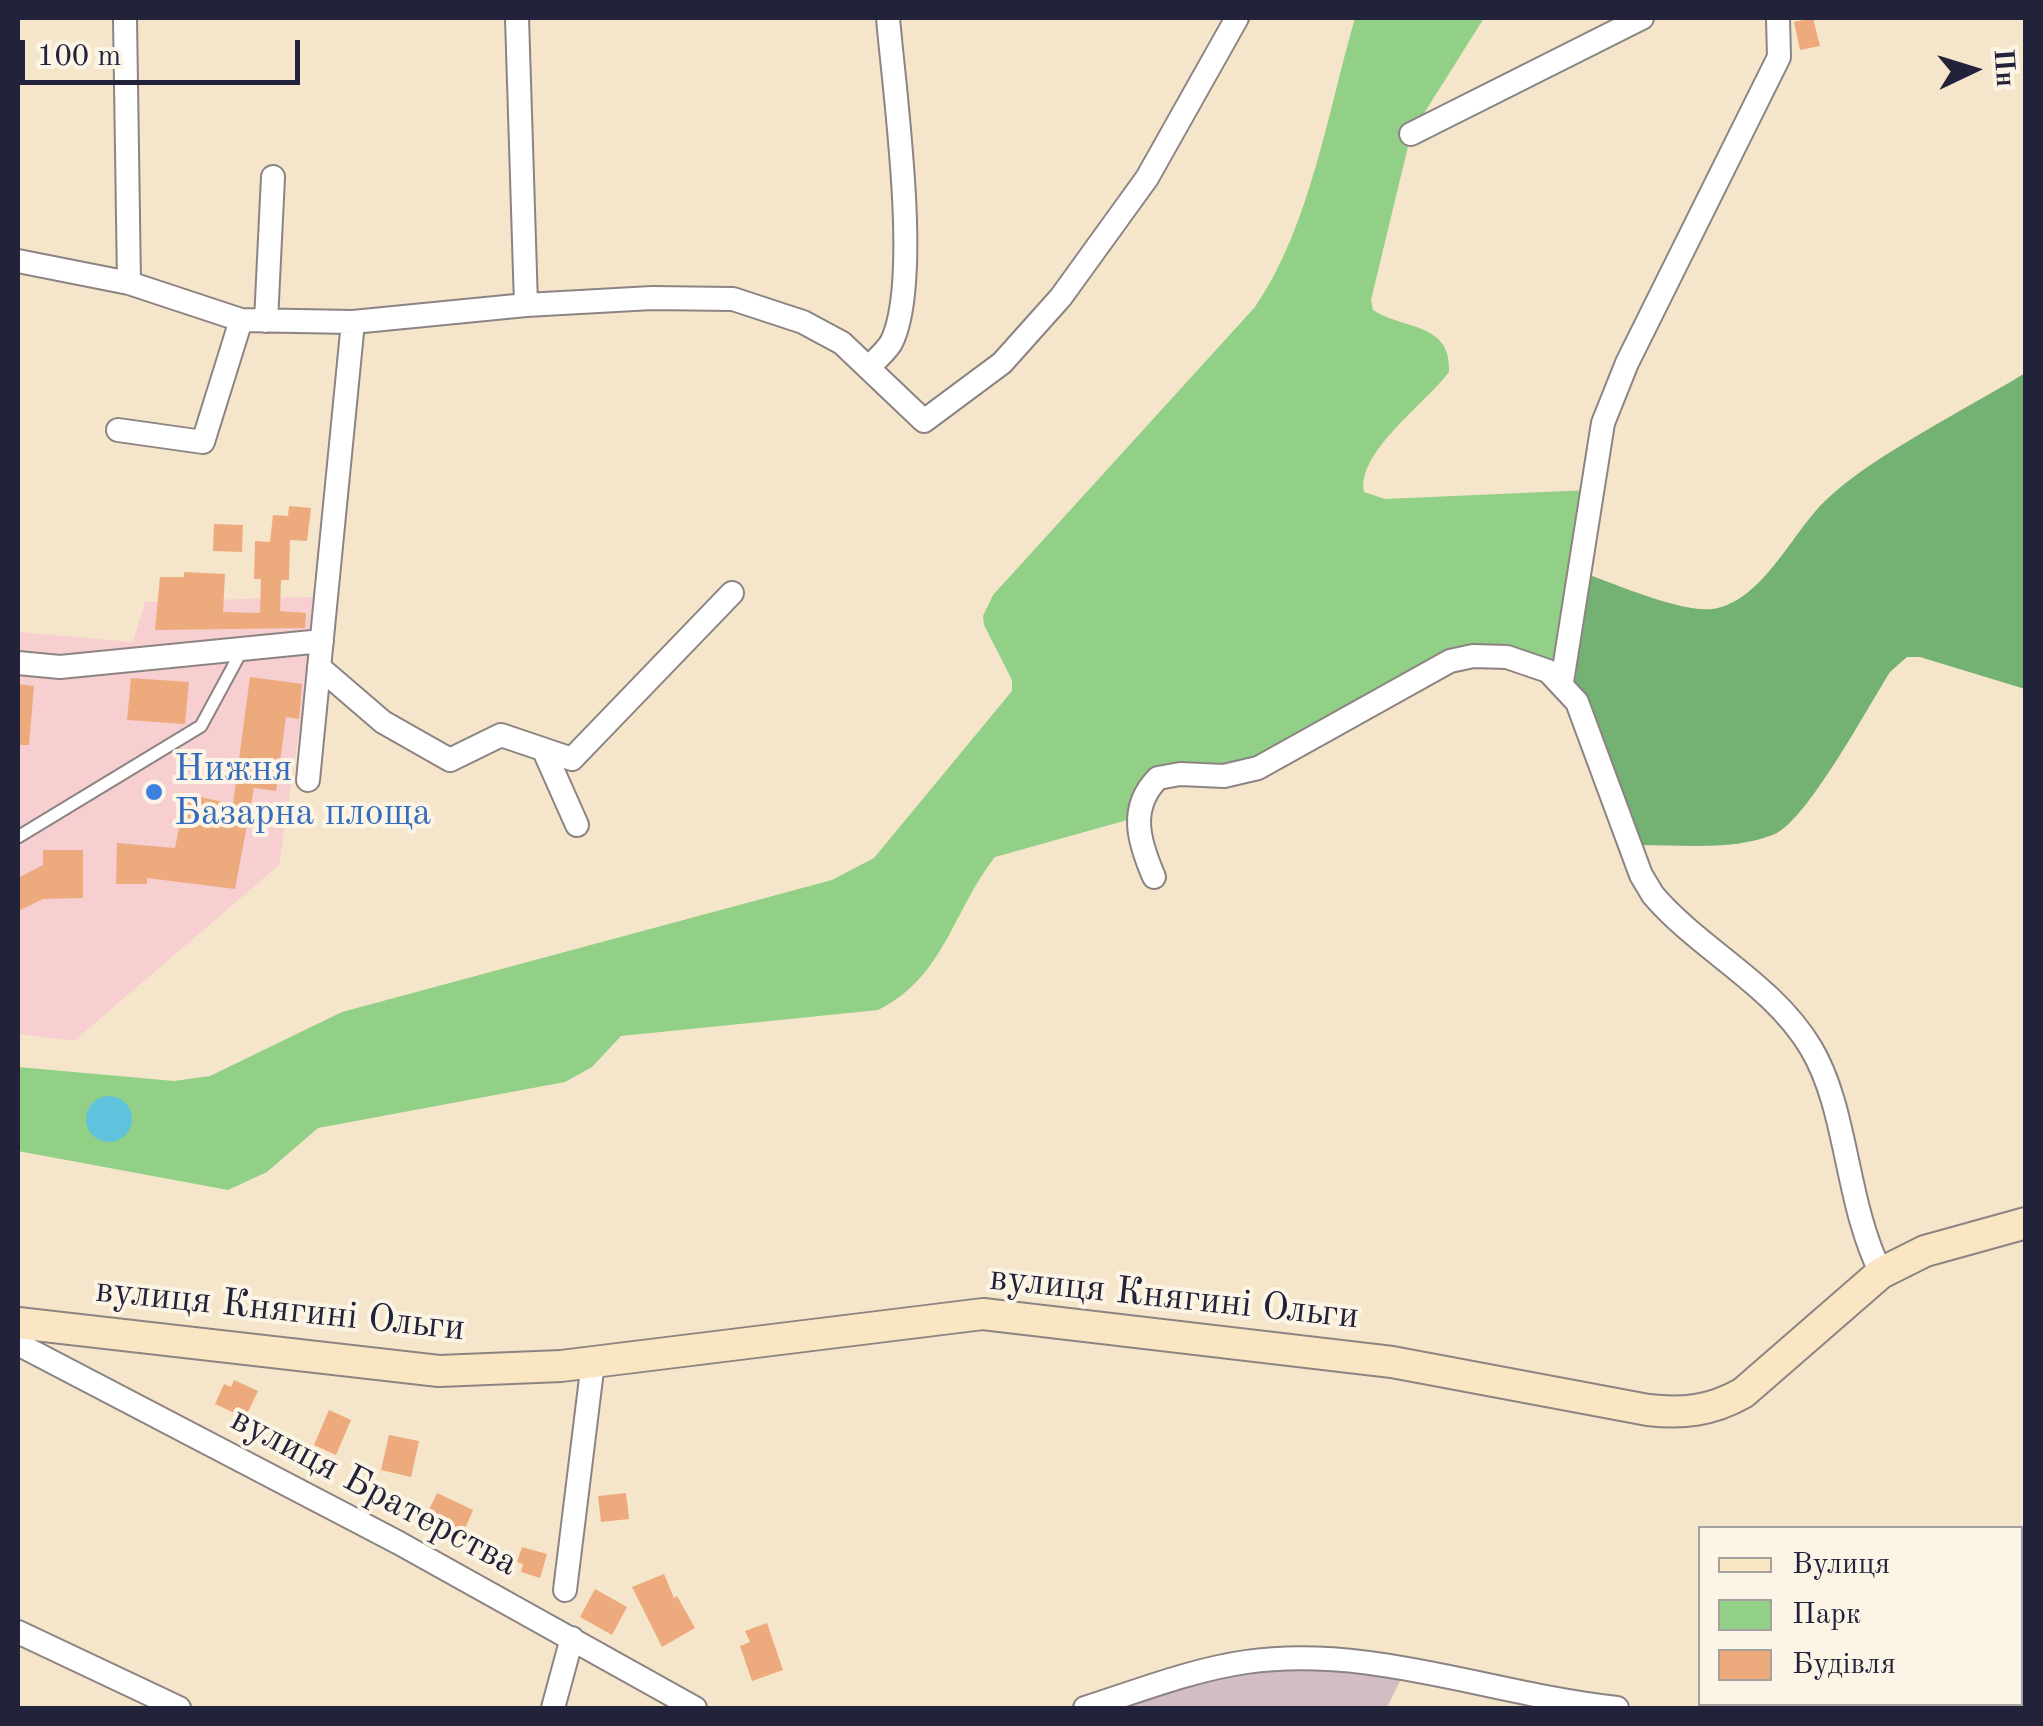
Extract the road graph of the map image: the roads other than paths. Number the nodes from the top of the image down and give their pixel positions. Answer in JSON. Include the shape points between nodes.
{"nodes":[{"id":1,"x":126,"y":18,"type":"edge"},
{"id":2,"x":517,"y":18,"type":"edge"},
{"id":3,"x":888,"y":18,"type":"edge"},
{"id":4,"x":1236,"y":18,"type":"edge"},
{"id":5,"x":1642,"y":18,"type":"edge"},
{"id":6,"x":1778,"y":18,"type":"edge"},
{"id":7,"x":1411,"y":134,"type":"dead end"},
{"id":8,"x":273,"y":177,"type":"dead end"},
{"id":9,"x":18,"y":261,"type":"edge"},
{"id":10,"x":129,"y":284,"type":"junction"},
{"id":11,"x":526,"y":305,"type":"junction"},
{"id":12,"x":241,"y":320,"type":"junction"},
{"id":13,"x":266,"y":321,"type":"junction"},
{"id":14,"x":353,"y":322,"type":"junction"},
{"id":15,"x":870,"y":366,"type":"junction"},
{"id":16,"x":118,"y":430,"type":"dead end"},
{"id":17,"x":732,"y":593,"type":"dead end"},
{"id":18,"x":322,"y":641,"type":"junction"},
{"id":19,"x":241,"y":652,"type":"junction"},
{"id":20,"x":18,"y":663,"type":"edge"},
{"id":21,"x":320,"y":667,"type":"junction"},
{"id":22,"x":1562,"y":682,"type":"junction"},
{"id":23,"x":545,"y":753,"type":"junction"},
{"id":24,"x":308,"y":780,"type":"dead end"},
{"id":25,"x":577,"y":825,"type":"dead end"},
{"id":26,"x":18,"y":837,"type":"edge"},
{"id":27,"x":1154,"y":876,"type":"dead end"},
{"id":28,"x":2026,"y":1222,"type":"edge"},
{"id":29,"x":1881,"y":1273,"type":"junction"},
{"id":30,"x":18,"y":1323,"type":"edge"},
{"id":31,"x":18,"y":1344,"type":"edge"},
{"id":32,"x":593,"y":1362,"type":"junction"},
{"id":33,"x":565,"y":1590,"type":"dead end"},
{"id":34,"x":18,"y":1632,"type":"edge"},
{"id":35,"x":572,"y":1638,"type":"junction"},
{"id":36,"x":1506,"y":1700,"type":"edge"},
{"id":37,"x":180,"y":1708,"type":"edge"},
{"id":38,"x":552,"y":1708,"type":"edge"},
{"id":39,"x":695,"y":1708,"type":"edge"},
{"id":40,"x":1084,"y":1708,"type":"edge"},
{"id":41,"x":1617,"y":1708,"type":"edge"}],
"edges":[{"from":1,"to":10,"type":"street"},
{"from":2,"to":11,"type":"street"},
{"from":3,"to":15,"type":"street","via":[[904,202],[902,301],[890,344]]},
{"from":4,"to":15,"type":"street","via":[[1147,178],[1060,297],[1002,362],[924,421]]},
{"from":5,"to":7,"type":"street"},
{"from":6,"to":22,"type":"street","via":[[1779,57],[1603,423]]},
{"from":8,"to":13,"type":"street"},
{"from":9,"to":10,"type":"street"},
{"from":10,"to":12,"type":"street"},
{"from":11,"to":14,"type":"street"},
{"from":11,"to":15,"type":"street","via":[[732,299],[802,322]]},
{"from":12,"to":13,"type":"street"},
{"from":12,"to":16,"type":"street","via":[[203,442]]},
{"from":13,"to":14,"type":"street"},
{"from":14,"to":18,"type":"street"},
{"from":17,"to":23,"type":"street","via":[[572,759]]},
{"from":18,"to":19,"type":"street"},
{"from":18,"to":21,"type":"street"},
{"from":19,"to":20,"type":"street","via":[[60,667]]},
{"from":19,"to":26,"type":"lane","via":[[201,726]]},
{"from":21,"to":23,"type":"street","via":[[384,722],[450,760],[501,735]]},
{"from":21,"to":24,"type":"street"},
{"from":22,"to":27,"type":"street","via":[[1529,662],[1473,656],[1428,672],[1258,768],[1158,778],[1138,817]]},
{"from":22,"to":29,"type":"street","via":[[1582,713],[1652,895],[1766,996],[1812,1049],[1833,1108],[1856,1214]]},
{"from":23,"to":25,"type":"street"},
{"from":28,"to":29,"type":"street","name":"вулиця Княгині Ольги","via":[[1924,1251]]},
{"from":29,"to":32,"type":"street","name":"вулиця Княгині Ольги","via":[[1742,1393],[1688,1412],[1392,1362],[984,1314]]},
{"from":30,"to":32,"type":"street","name":"вулиця Княгині Ольги","via":[[438,1371]]},
{"from":31,"to":35,"type":"street","name":"вулиця Братерства"},
{"from":32,"to":33,"type":"street"},
{"from":34,"to":37,"type":"street"},
{"from":35,"to":38,"type":"street"},
{"from":35,"to":39,"type":"street","name":"вулиця Братерства"},
{"from":36,"to":40,"type":"street","via":[[1373,1664],[1274,1659],[1198,1671]]},
{"from":36,"to":41,"type":"street"}]}
